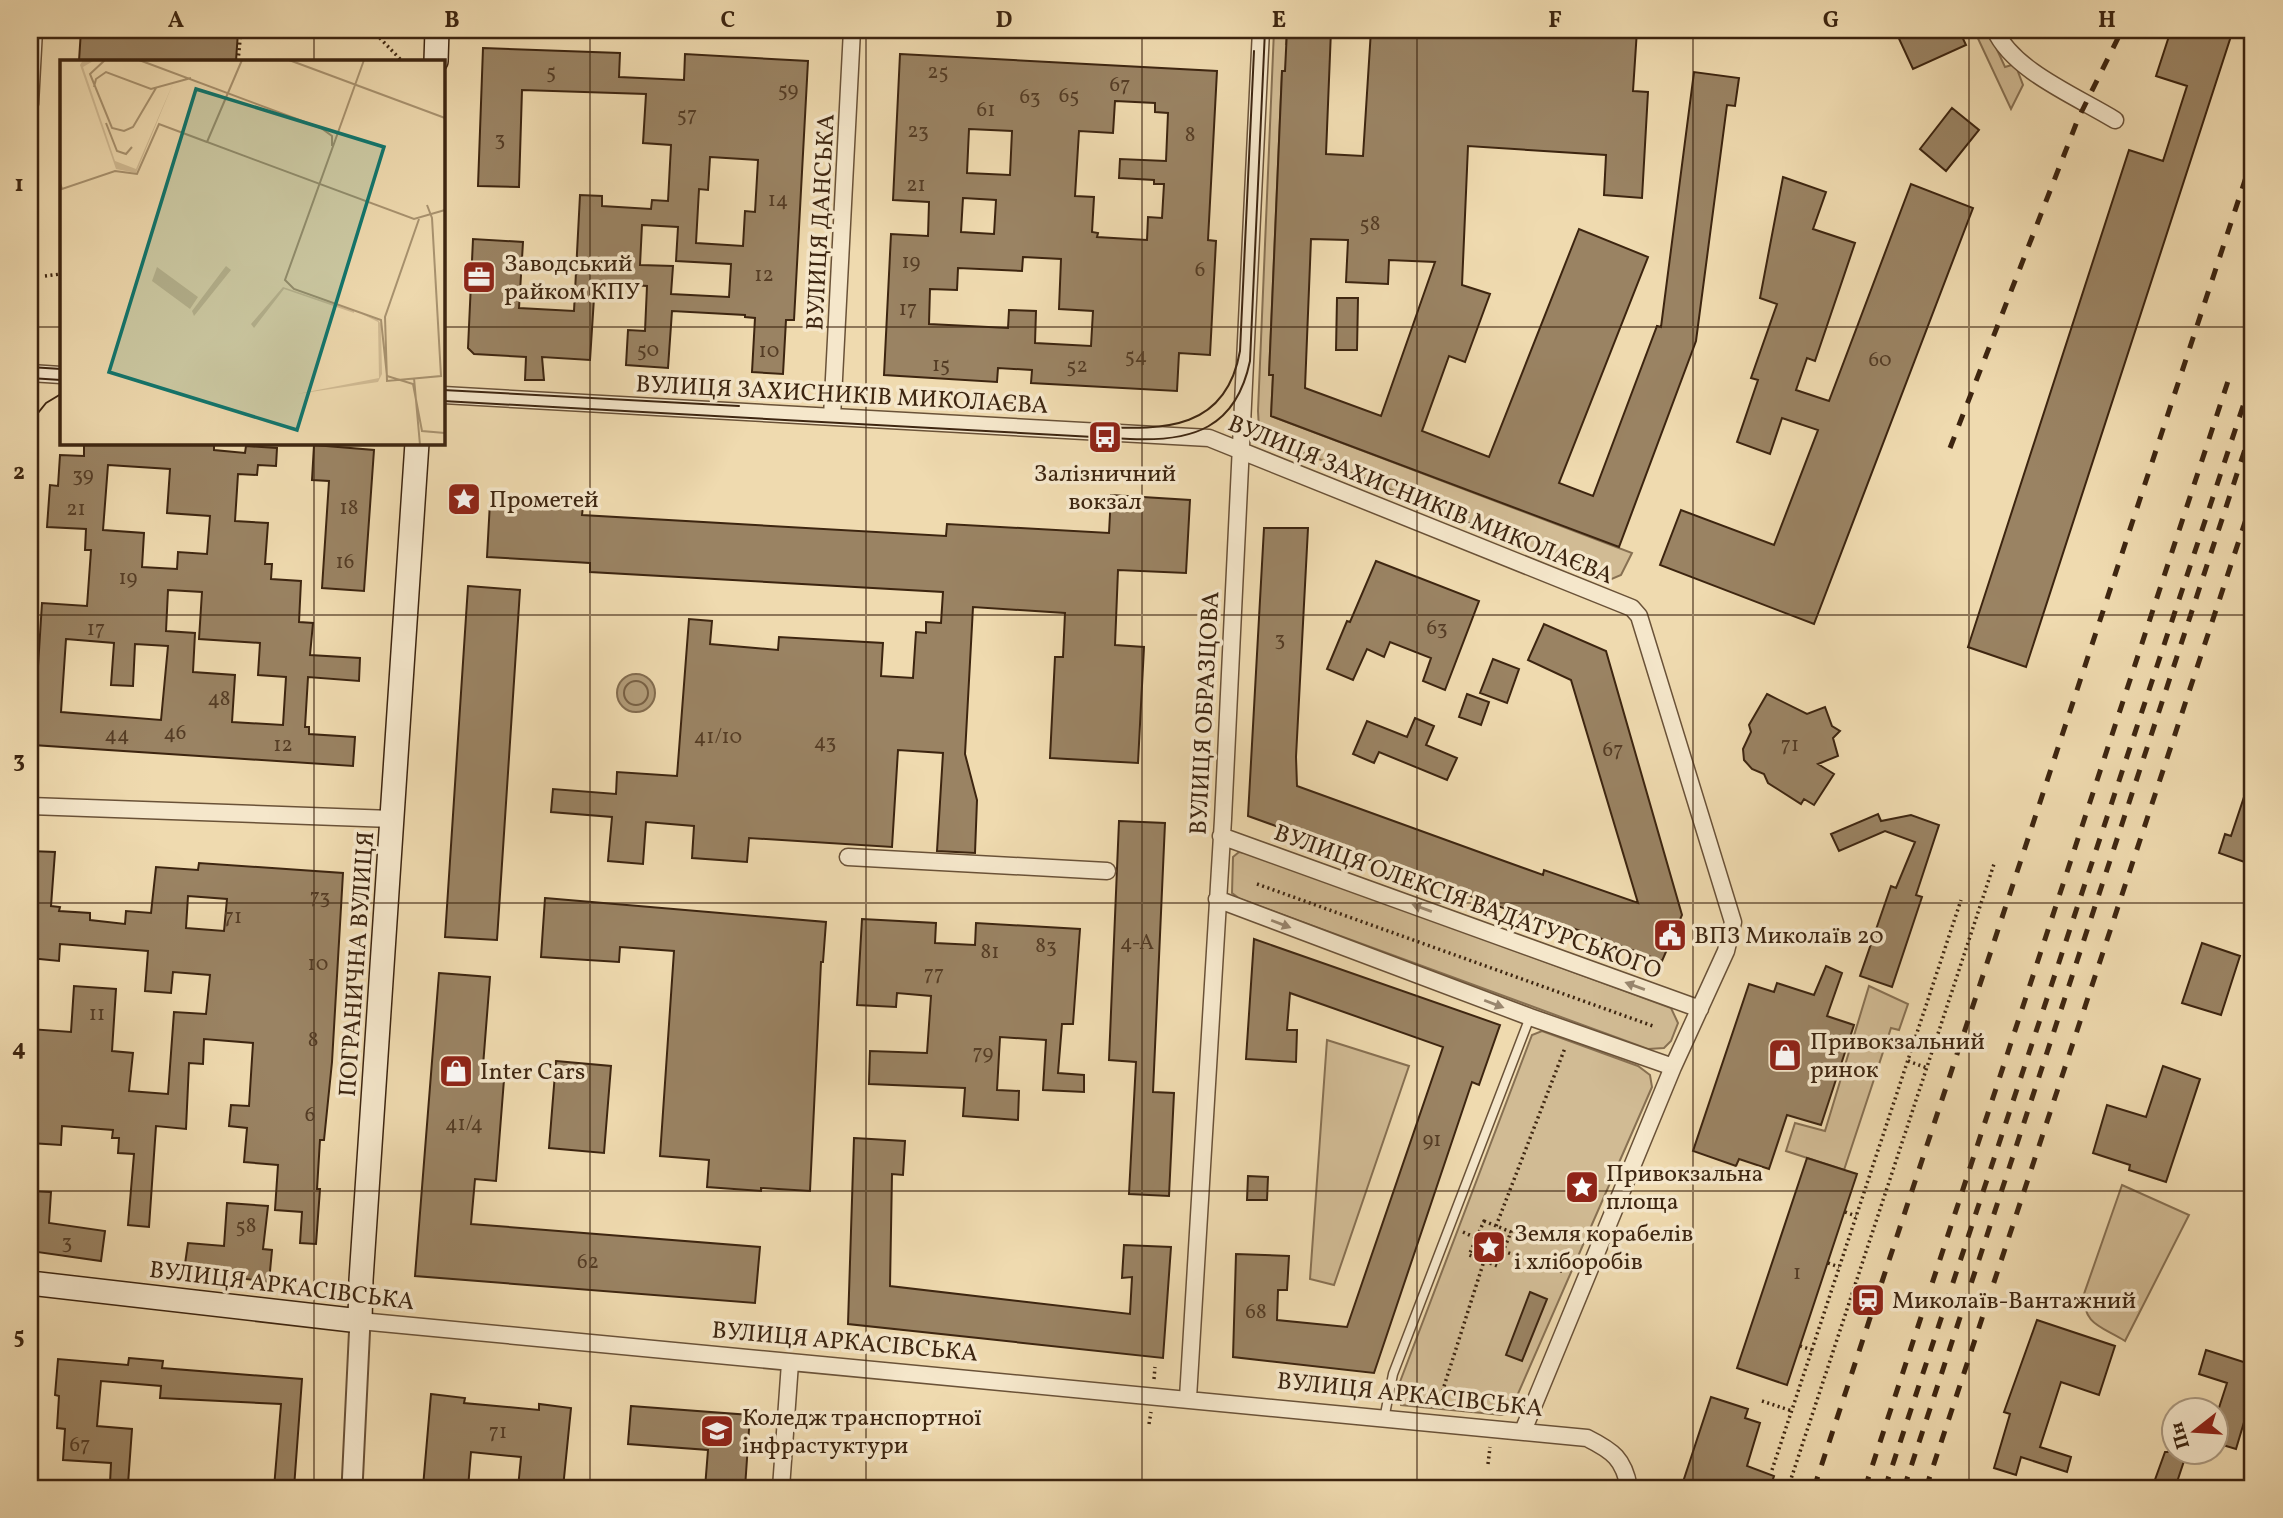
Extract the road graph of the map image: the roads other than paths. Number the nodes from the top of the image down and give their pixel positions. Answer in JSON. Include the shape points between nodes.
{"nodes":[{"id":1,"x":34,"y":30,"type":"edge"},
{"id":2,"x":437,"y":30,"type":"edge"},
{"id":3,"x":852,"y":30,"type":"edge"},
{"id":4,"x":1261,"y":30,"type":"edge"},
{"id":5,"x":1995,"y":30,"type":"edge"},
{"id":6,"x":436,"y":60,"type":"edge"},
{"id":7,"x":30,"y":104,"type":"edge"},
{"id":8,"x":2115,"y":121,"type":"dead end"},
{"id":9,"x":30,"y":373,"type":"edge"},
{"id":10,"x":60,"y":375,"type":"edge"},
{"id":11,"x":444,"y":395,"type":"edge"},
{"id":12,"x":832,"y":417,"type":"junction"},
{"id":13,"x":417,"y":444,"type":"edge"},
{"id":14,"x":1239,"y":450,"type":"junction"},
{"id":15,"x":30,"y":806,"type":"edge"},
{"id":16,"x":392,"y":820,"type":"junction"},
{"id":17,"x":1221,"y":836,"type":"junction"},
{"id":18,"x":848,"y":857,"type":"dead end"},
{"id":19,"x":1107,"y":871,"type":"dead end"},
{"id":20,"x":1217,"y":899,"type":"junction"},
{"id":21,"x":1700,"y":1009,"type":"junction"},
{"id":22,"x":1530,"y":1017,"type":"junction"},
{"id":23,"x":1673,"y":1067,"type":"junction"},
{"id":24,"x":30,"y":1283,"type":"edge"},
{"id":25,"x":360,"y":1321,"type":"junction"},
{"id":26,"x":790,"y":1363,"type":"junction"},
{"id":27,"x":1188,"y":1398,"type":"junction"},
{"id":28,"x":1384,"y":1419,"type":"junction"},
{"id":29,"x":1523,"y":1431,"type":"junction"},
{"id":30,"x":352,"y":1488,"type":"edge"},
{"id":31,"x":781,"y":1488,"type":"edge"},
{"id":32,"x":1629,"y":1488,"type":"edge"}],
"edges":[{"from":1,"to":7,"type":"street"},
{"from":2,"to":6,"type":"main road"},
{"from":3,"to":12,"type":"street","name":"ВУЛИЦЯ ДАНСЬКА"},
{"from":4,"to":14,"type":"street","name":"ВУЛИЦЯ ОБРАЗЦОВА"},
{"from":5,"to":8,"type":"street","via":[[2027,68]]},
{"from":9,"to":10,"type":"street"},
{"from":11,"to":12,"type":"street","name":"ВУЛИЦЯ ЗАХИСНИКІВ МИКОЛАЄВА"},
{"from":12,"to":14,"type":"street","name":"ВУЛИЦЯ ЗАХИСНИКІВ МИКОЛАЄВА","via":[[1209,438]]},
{"from":13,"to":16,"type":"main road","name":"ПОГРАНИЧНА ВУЛИЦЯ"},
{"from":14,"to":17,"type":"street","name":"ВУЛИЦЯ ОБРАЗЦОВА"},
{"from":14,"to":21,"type":"street","name":"ВУЛИЦЯ ЗАХИСНИКІВ МИКОЛАЄВА","via":[[1632,608],[1639,615],[1733,922],[1726,951]]},
{"from":15,"to":16,"type":"street"},
{"from":16,"to":25,"type":"main road","name":"ПОГРАНИЧНА ВУЛИЦЯ"},
{"from":17,"to":20,"type":"street","name":"ВУЛИЦЯ ОБРАЗЦОВА"},
{"from":21,"to":17,"type":"street","name":"ВУЛИЦЯ ОЛЕКСІЯ ВАДАТУРСЬКОГО","one_way":true},
{"from":18,"to":19,"type":"street"},
{"from":20,"to":22,"type":"street","one_way":true},
{"from":20,"to":27,"type":"street","name":"ВУЛИЦЯ ОБРАЗЦОВА"},
{"from":21,"to":23,"type":"street"},
{"from":22,"to":23,"type":"street"},
{"from":22,"to":28,"type":"lane","via":[[1393,1374]]},
{"from":23,"to":29,"type":"street"},
{"from":24,"to":25,"type":"main road","name":"ВУЛИЦЯ АРКАСІВСЬКА"},
{"from":25,"to":26,"type":"street","name":"ВУЛИЦЯ АРКАСІВСЬКА"},
{"from":25,"to":30,"type":"street","name":"ПОГРАНИЧНА ВУЛИЦЯ"},
{"from":26,"to":27,"type":"street","name":"ВУЛИЦЯ АРКАСІВСЬКА"},
{"from":26,"to":31,"type":"street"},
{"from":27,"to":28,"type":"street","name":"ВУЛИЦЯ АРКАСІВСЬКА"},
{"from":28,"to":29,"type":"street","name":"ВУЛИЦЯ АРКАСІВСЬКА"},
{"from":29,"to":32,"type":"street","name":"ВУЛИЦЯ АРКАСІВСЬКА","via":[[1587,1438],[1603,1446],[1619,1457]]}]}
